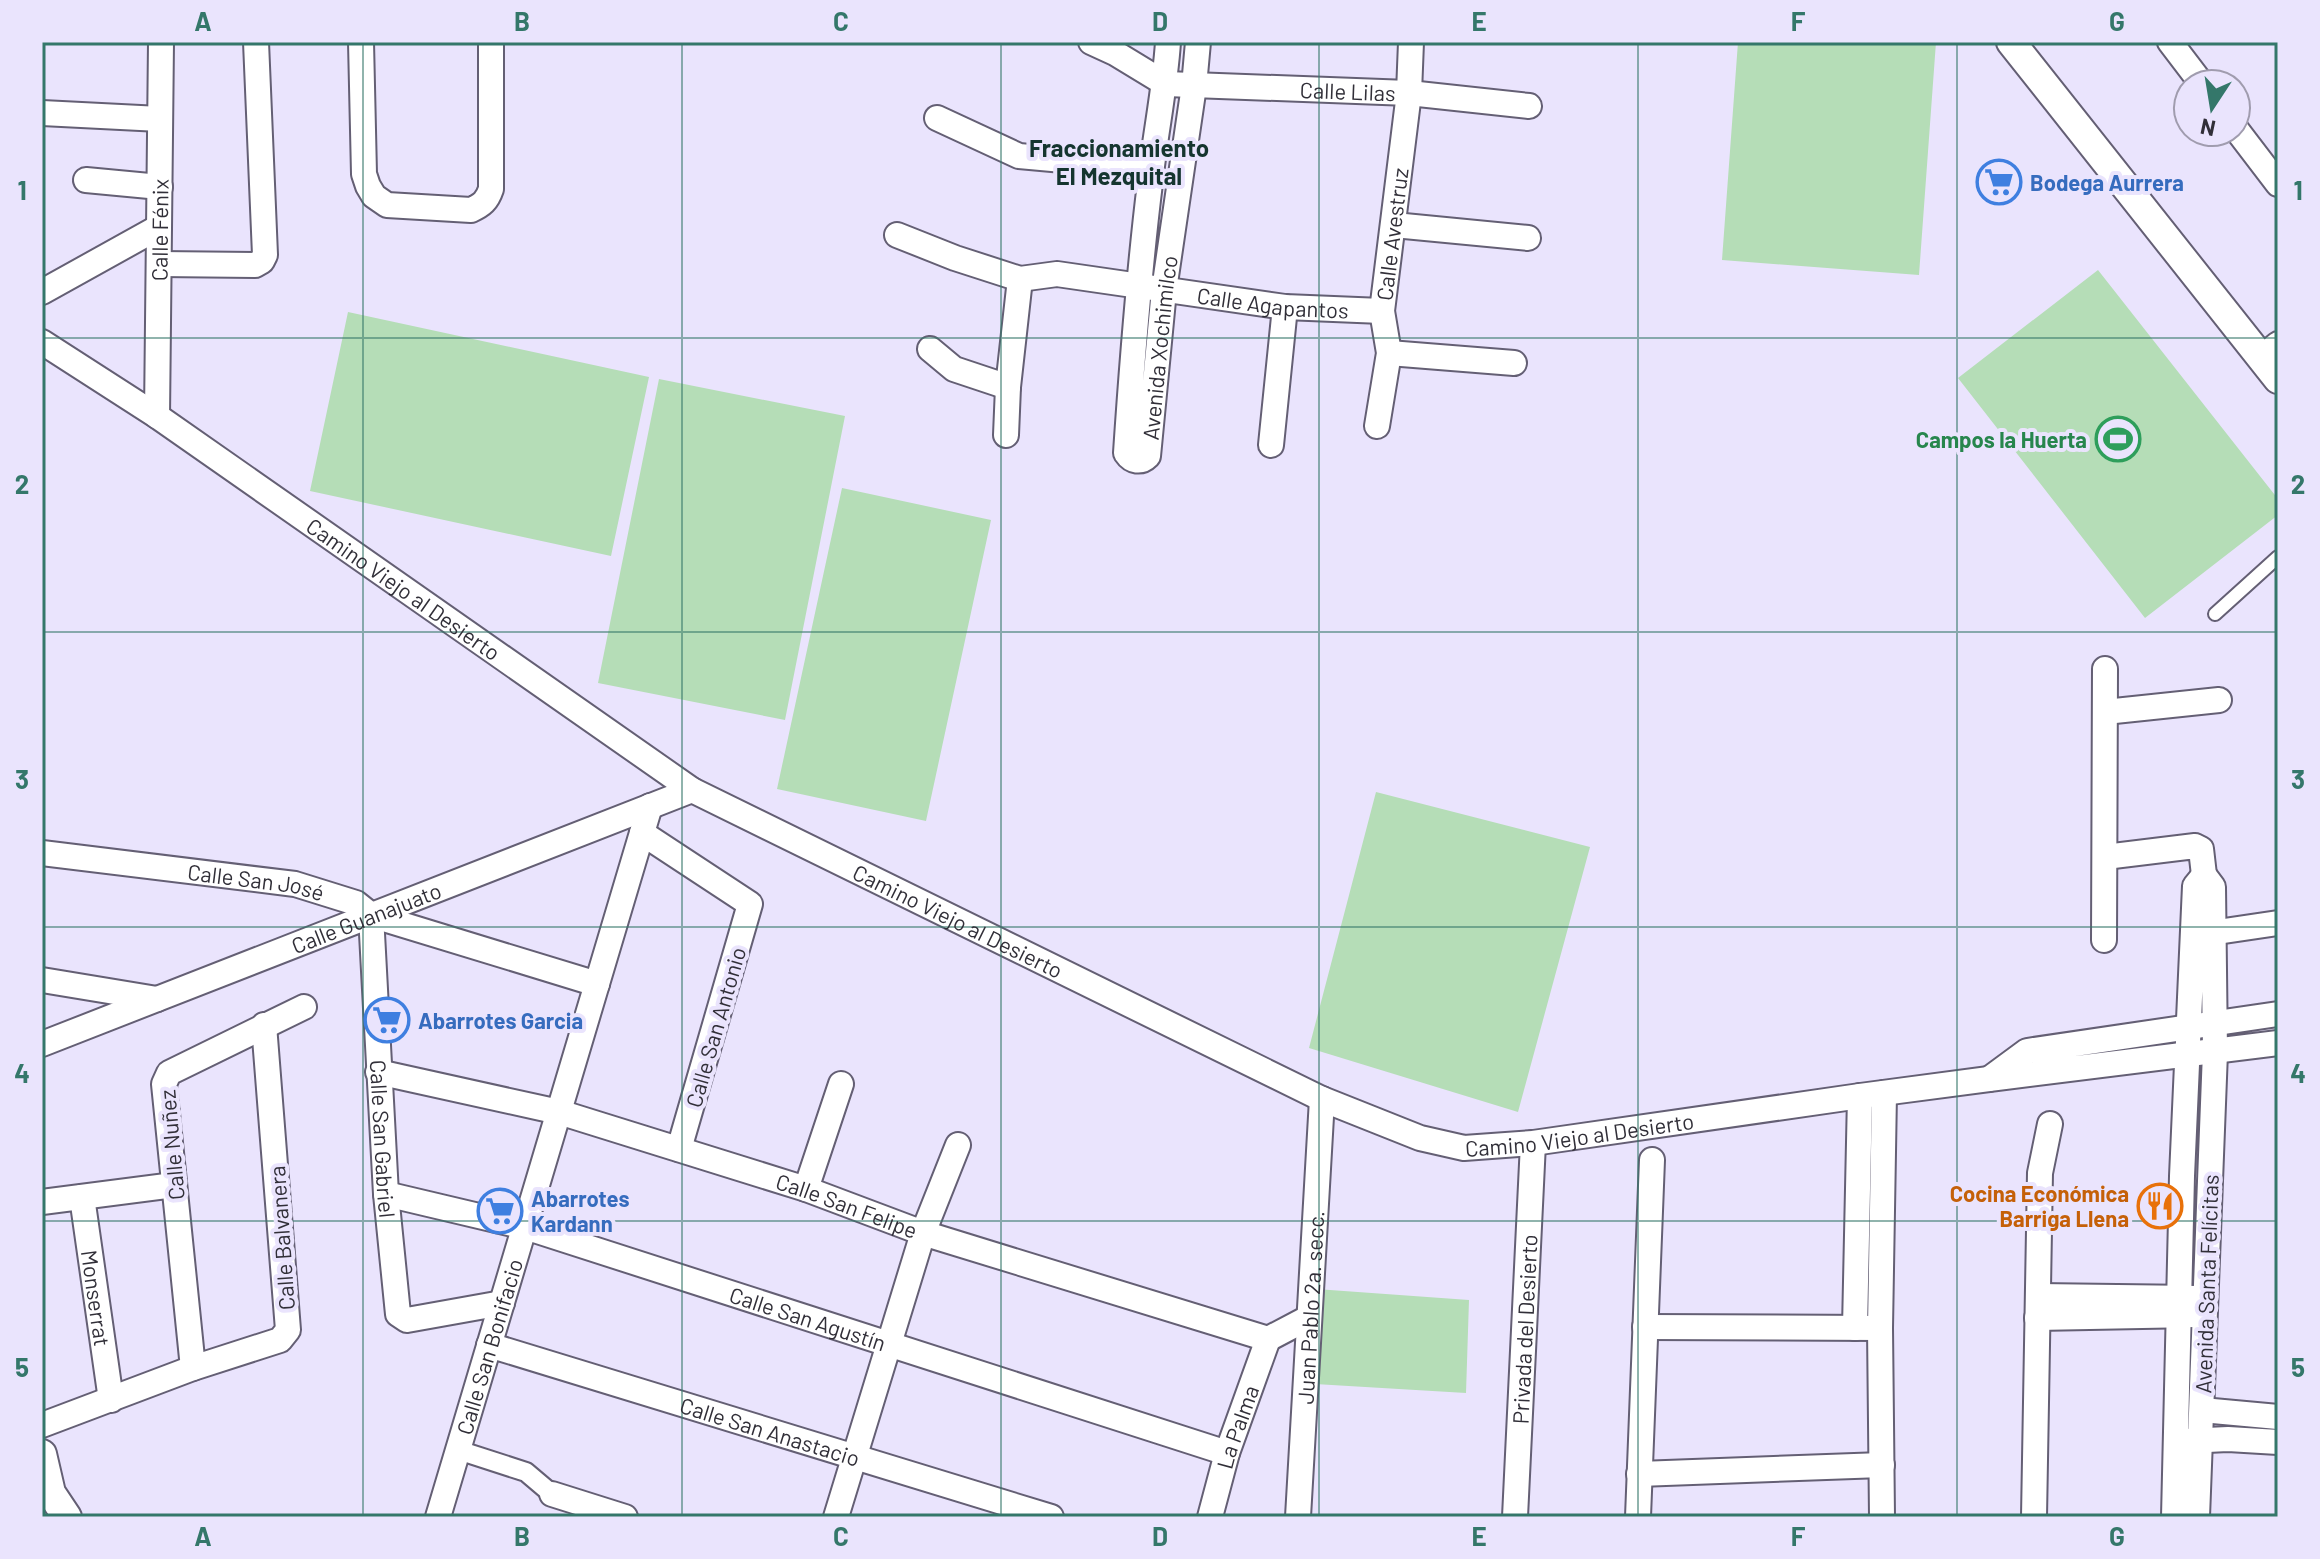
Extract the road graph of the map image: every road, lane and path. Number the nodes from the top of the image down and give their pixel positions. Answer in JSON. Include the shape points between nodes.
{"nodes":[{"id":1,"x":161,"y":42,"type":"edge"},
{"id":2,"x":256,"y":42,"type":"edge"},
{"id":3,"x":361,"y":42,"type":"edge"},
{"id":4,"x":491,"y":42,"type":"edge"},
{"id":5,"x":1091,"y":42,"type":"edge"},
{"id":6,"x":1168,"y":42,"type":"edge"},
{"id":7,"x":1198,"y":42,"type":"edge"},
{"id":8,"x":1411,"y":42,"type":"edge"},
{"id":9,"x":2011,"y":42,"type":"edge"},
{"id":10,"x":2170,"y":42,"type":"edge"},
{"id":11,"x":2190,"y":68,"type":"edge"},
{"id":12,"x":1166,"y":84,"type":"junction"},
{"id":13,"x":1194,"y":86,"type":"junction"},
{"id":14,"x":1409,"y":93,"type":"junction"},
{"id":15,"x":1529,"y":106,"type":"dead end"},
{"id":16,"x":42,"y":113,"type":"edge"},
{"id":17,"x":937,"y":118,"type":"dead end"},
{"id":18,"x":160,"y":119,"type":"junction"},
{"id":19,"x":2251,"y":148,"type":"edge"},
{"id":20,"x":1151,"y":168,"type":"junction"},
{"id":21,"x":86,"y":180,"type":"dead end"},
{"id":22,"x":2278,"y":184,"type":"edge"},
{"id":23,"x":160,"y":187,"type":"junction"},
{"id":24,"x":1394,"y":225,"type":"junction"},
{"id":25,"x":159,"y":227,"type":"junction"},
{"id":26,"x":897,"y":235,"type":"dead end"},
{"id":27,"x":1528,"y":238,"type":"dead end"},
{"id":28,"x":159,"y":264,"type":"junction"},
{"id":29,"x":1020,"y":279,"type":"junction"},
{"id":30,"x":1138,"y":287,"type":"junction"},
{"id":31,"x":1164,"y":290,"type":"junction"},
{"id":32,"x":42,"y":292,"type":"edge"},
{"id":33,"x":1285,"y":307,"type":"junction"},
{"id":34,"x":1382,"y":311,"type":"junction"},
{"id":35,"x":42,"y":342,"type":"edge"},
{"id":36,"x":930,"y":349,"type":"dead end"},
{"id":37,"x":1389,"y":353,"type":"junction"},
{"id":38,"x":2273,"y":360,"type":"edge"},
{"id":39,"x":1514,"y":363,"type":"dead end"},
{"id":40,"x":1008,"y":387,"type":"junction"},
{"id":41,"x":157,"y":416,"type":"junction"},
{"id":42,"x":1377,"y":426,"type":"dead end"},
{"id":43,"x":1006,"y":435,"type":"dead end"},
{"id":44,"x":1271,"y":445,"type":"dead end"},
{"id":45,"x":2278,"y":557,"type":"edge"},
{"id":46,"x":2215,"y":614,"type":"dead end"},
{"id":47,"x":2105,"y":669,"type":"dead end"},
{"id":48,"x":2219,"y":700,"type":"dead end"},
{"id":49,"x":2105,"y":712,"type":"junction"},
{"id":50,"x":692,"y":790,"type":"junction"},
{"id":51,"x":650,"y":806,"type":"junction"},
{"id":52,"x":642,"y":833,"type":"junction"},
{"id":53,"x":42,"y":853,"type":"edge"},
{"id":54,"x":2105,"y":857,"type":"junction"},
{"id":55,"x":371,"y":915,"type":"junction"},
{"id":56,"x":2278,"y":923,"type":"edge"},
{"id":57,"x":2203,"y":934,"type":"junction"},
{"id":58,"x":2104,"y":940,"type":"dead end"},
{"id":59,"x":42,"y":980,"type":"edge"},
{"id":60,"x":597,"y":984,"type":"junction"},
{"id":61,"x":157,"y":999,"type":"junction"},
{"id":62,"x":304,"y":1007,"type":"dead end"},
{"id":63,"x":2278,"y":1014,"type":"edge"},
{"id":64,"x":2215,"y":1024,"type":"junction"},
{"id":65,"x":264,"y":1025,"type":"junction"},
{"id":66,"x":2190,"y":1028,"type":"junction"},
{"id":67,"x":2278,"y":1043,"type":"edge"},
{"id":68,"x":42,"y":1044,"type":"edge"},
{"id":69,"x":2215,"y":1052,"type":"junction"},
{"id":70,"x":2189,"y":1054,"type":"junction"},
{"id":71,"x":378,"y":1072,"type":"junction"},
{"id":72,"x":1989,"y":1079,"type":"junction"},
{"id":73,"x":841,"y":1084,"type":"dead end"},
{"id":74,"x":1884,"y":1093,"type":"junction"},
{"id":75,"x":1860,"y":1096,"type":"junction"},
{"id":76,"x":1322,"y":1099,"type":"junction"},
{"id":77,"x":559,"y":1112,"type":"junction"},
{"id":78,"x":2050,"y":1124,"type":"dead end"},
{"id":79,"x":1533,"y":1143,"type":"junction"},
{"id":80,"x":958,"y":1145,"type":"dead end"},
{"id":81,"x":679,"y":1149,"type":"junction"},
{"id":82,"x":1652,"y":1160,"type":"dead end"},
{"id":83,"x":174,"y":1185,"type":"junction"},
{"id":84,"x":806,"y":1189,"type":"junction"},
{"id":85,"x":386,"y":1194,"type":"junction"},
{"id":86,"x":82,"y":1197,"type":"junction"},
{"id":87,"x":42,"y":1202,"type":"edge"},
{"id":88,"x":525,"y":1227,"type":"junction"},
{"id":89,"x":923,"y":1233,"type":"junction"},
{"id":90,"x":502,"y":1303,"type":"junction"},
{"id":91,"x":2179,"y":1306,"type":"junction"},
{"id":92,"x":2206,"y":1306,"type":"junction"},
{"id":93,"x":2038,"y":1307,"type":"junction"},
{"id":94,"x":1308,"y":1318,"type":"junction"},
{"id":95,"x":1645,"y":1327,"type":"junction"},
{"id":96,"x":1855,"y":1328,"type":"junction"},
{"id":97,"x":1880,"y":1328,"type":"junction"},
{"id":98,"x":1268,"y":1339,"type":"junction"},
{"id":99,"x":489,"y":1345,"type":"junction"},
{"id":100,"x":887,"y":1345,"type":"junction"},
{"id":101,"x":193,"y":1368,"type":"junction"},
{"id":102,"x":111,"y":1400,"type":"junction"},
{"id":103,"x":2202,"y":1410,"type":"junction"},
{"id":104,"x":2278,"y":1417,"type":"edge"},
{"id":105,"x":42,"y":1425,"type":"edge"},
{"id":106,"x":2188,"y":1440,"type":"junction"},
{"id":107,"x":2278,"y":1442,"type":"edge"},
{"id":108,"x":458,"y":1450,"type":"junction"},
{"id":109,"x":1227,"y":1453,"type":"junction"},
{"id":110,"x":42,"y":1454,"type":"edge"},
{"id":111,"x":854,"y":1457,"type":"junction"},
{"id":112,"x":1882,"y":1465,"type":"junction"},
{"id":113,"x":1639,"y":1474,"type":"junction"},
{"id":114,"x":552,"y":1494,"type":"joint"},
{"id":115,"x":67,"y":1517,"type":"edge"},
{"id":116,"x":438,"y":1517,"type":"edge"},
{"id":117,"x":625,"y":1517,"type":"edge"},
{"id":118,"x":836,"y":1517,"type":"edge"},
{"id":119,"x":1051,"y":1517,"type":"edge"},
{"id":120,"x":1210,"y":1517,"type":"edge"},
{"id":121,"x":1298,"y":1517,"type":"edge"},
{"id":122,"x":1515,"y":1517,"type":"edge"},
{"id":123,"x":1638,"y":1517,"type":"edge"},
{"id":124,"x":1882,"y":1517,"type":"edge"},
{"id":125,"x":2034,"y":1517,"type":"edge"},
{"id":126,"x":2174,"y":1517,"type":"edge"},
{"id":127,"x":2197,"y":1517,"type":"edge"}],
"edges":[{"from":1,"to":18,"type":"street","name":"Calle Fénix"},
{"from":2,"to":28,"type":"street","via":[[265,255],[255,265]]},
{"from":3,"to":4,"type":"street","via":[[364,174],[374,196],[387,205],[471,210],[488,199],[491,189]]},
{"from":5,"to":12,"type":"street"},
{"from":6,"to":12,"type":"street","name":"Avenida Xochimilco"},
{"from":7,"to":13,"type":"street","name":"Avenida Xochimilco"},
{"from":8,"to":14,"type":"street","name":"Calle Avestruz"},
{"from":9,"to":38,"type":"street"},
{"from":10,"to":11,"type":"street"},
{"from":12,"to":13,"type":"street","name":"Calle Lilas"},
{"from":12,"to":20,"type":"street","name":"Avenida Xochimilco"},
{"from":13,"to":14,"type":"street","name":"Calle Lilas"},
{"from":13,"to":31,"type":"street","name":"Avenida Xochimilco"},
{"from":14,"to":15,"type":"street","name":"Calle Lilas"},
{"from":14,"to":24,"type":"street","name":"Calle Avestruz"},
{"from":16,"to":18,"type":"street"},
{"from":17,"to":20,"type":"street","via":[[1019,156]]},
{"from":18,"to":23,"type":"street","name":"Calle Fénix"},
{"from":19,"to":22,"type":"street"},
{"from":20,"to":30,"type":"street","name":"Avenida Xochimilco"},
{"from":21,"to":23,"type":"street"},
{"from":23,"to":25,"type":"street","name":"Calle Fénix"},
{"from":24,"to":27,"type":"street"},
{"from":24,"to":34,"type":"street","name":"Calle Avestruz"},
{"from":25,"to":28,"type":"street","name":"Calle Fénix"},
{"from":25,"to":32,"type":"street"},
{"from":26,"to":29,"type":"street"},
{"from":28,"to":41,"type":"street","name":"Calle Fénix"},
{"from":29,"to":30,"type":"street","name":"Calle Agapantos","via":[[1057,274]]},
{"from":29,"to":40,"type":"street"},
{"from":30,"to":31,"type":"street","name":"Calle Agapantos"},
{"from":30,"to":31,"type":"street","name":"Avenida Xochimilco","via":[[1126,453],[1139,461],[1148,456]]},
{"from":31,"to":33,"type":"street","name":"Calle Agapantos"},
{"from":33,"to":34,"type":"street","name":"Calle Agapantos"},
{"from":33,"to":44,"type":"street"},
{"from":34,"to":37,"type":"street","name":"Calle Avestruz"},
{"from":35,"to":41,"type":"street","name":"Camino Viejo al Desierto"},
{"from":36,"to":40,"type":"street","via":[[954,369]]},
{"from":37,"to":39,"type":"street"},
{"from":37,"to":42,"type":"street","name":"Calle Avestruz"},
{"from":40,"to":43,"type":"street"},
{"from":41,"to":50,"type":"street","name":"Camino Viejo al Desierto"},
{"from":45,"to":46,"type":"lane"},
{"from":47,"to":49,"type":"street"},
{"from":48,"to":49,"type":"street"},
{"from":49,"to":54,"type":"street"},
{"from":50,"to":51,"type":"street","name":"Calle Guanajuato"},
{"from":50,"to":76,"type":"street","name":"Camino Viejo al Desierto"},
{"from":51,"to":52,"type":"street","name":"Calle San Bonifacio"},
{"from":51,"to":55,"type":"street","name":"Calle Guanajuato"},
{"from":52,"to":60,"type":"street","name":"Calle San Bonifacio"},
{"from":52,"to":81,"type":"street","name":"Calle San Antonio","via":[[750,904]]},
{"from":53,"to":55,"type":"street","name":"Calle San José","via":[[295,884],[356,903]]},
{"from":54,"to":57,"type":"street","via":[[2201,849],[2204,875],[2213,887]]},
{"from":54,"to":58,"type":"street"},
{"from":55,"to":60,"type":"street","name":"Calle San José"},
{"from":55,"to":61,"type":"street","name":"Calle Guanajuato"},
{"from":55,"to":71,"type":"street","name":"Calle San Gabriel"},
{"from":56,"to":57,"type":"street"},
{"from":57,"to":64,"type":"street","name":"Avenida Santa Felícitas"},
{"from":57,"to":66,"type":"street","name":"Avenida Santa Felícitas"},
{"from":59,"to":61,"type":"street"},
{"from":60,"to":77,"type":"street","name":"Calle San Bonifacio"},
{"from":61,"to":68,"type":"street","name":"Calle Guanajuato"},
{"from":62,"to":65,"type":"street","name":"Calle Nuñez"},
{"from":63,"to":64,"type":"street","name":"Camino Viejo al Desierto"},
{"from":64,"to":66,"type":"street","name":"Camino Viejo al Desierto"},
{"from":64,"to":69,"type":"street","name":"Avenida Santa Felícitas"},
{"from":65,"to":83,"type":"street","name":"Calle Nuñez","via":[[169,1073],[164,1084]]},
{"from":65,"to":101,"type":"street","name":"Calle Balvanera","via":[[288,1330],[280,1340]]},
{"from":66,"to":70,"type":"street","name":"Avenida Santa Felícitas"},
{"from":66,"to":72,"type":"street","name":"Camino Viejo al Desierto","via":[[2027,1051]]},
{"from":67,"to":69,"type":"street","name":"Camino Viejo al Desierto"},
{"from":69,"to":70,"type":"street","name":"Camino Viejo al Desierto"},
{"from":69,"to":92,"type":"street","name":"Avenida Santa Felícitas"},
{"from":70,"to":72,"type":"street","name":"Camino Viejo al Desierto"},
{"from":70,"to":91,"type":"street","name":"Avenida Santa Felícitas"},
{"from":71,"to":77,"type":"street","name":"Calle San Felipe"},
{"from":71,"to":85,"type":"street","name":"Calle San Gabriel"},
{"from":72,"to":74,"type":"street","name":"Camino Viejo al Desierto"},
{"from":73,"to":84,"type":"street"},
{"from":74,"to":75,"type":"street","name":"Camino Viejo al Desierto"},
{"from":74,"to":97,"type":"street"},
{"from":75,"to":79,"type":"street","name":"Camino Viejo al Desierto"},
{"from":75,"to":96,"type":"street"},
{"from":76,"to":79,"type":"street","name":"Camino Viejo al Desierto","via":[[1420,1138],[1464,1148]]},
{"from":76,"to":94,"type":"street","name":"Juan Pablo 2a. secc."},
{"from":77,"to":81,"type":"street","name":"Calle San Felipe"},
{"from":77,"to":88,"type":"street","name":"Calle San Bonifacio"},
{"from":78,"to":93,"type":"street","via":[[2040,1173]]},
{"from":79,"to":122,"type":"street","name":"Privada del Desierto"},
{"from":80,"to":89,"type":"street"},
{"from":81,"to":84,"type":"street","name":"Calle San Felipe"},
{"from":82,"to":95,"type":"street"},
{"from":83,"to":86,"type":"street"},
{"from":83,"to":101,"type":"street","name":"Calle Nuñez"},
{"from":84,"to":89,"type":"street","name":"Calle San Felipe"},
{"from":85,"to":88,"type":"street","name":"Calle San Agustín"},
{"from":85,"to":90,"type":"street","name":"Calle San Gabriel","via":[[398,1314],[407,1320]]},
{"from":86,"to":87,"type":"street"},
{"from":86,"to":102,"type":"street","name":"Monserrat"},
{"from":88,"to":90,"type":"street","name":"Calle San Bonifacio"},
{"from":88,"to":100,"type":"street","name":"Calle San Agustín"},
{"from":89,"to":98,"type":"street","name":"Calle San Felipe"},
{"from":89,"to":100,"type":"street"},
{"from":90,"to":99,"type":"street","name":"Calle San Bonifacio"},
{"from":91,"to":92,"type":"street"},
{"from":91,"to":93,"type":"street"},
{"from":91,"to":106,"type":"street","name":"Avenida Santa Felícitas"},
{"from":92,"to":103,"type":"street","name":"Avenida Santa Felícitas"},
{"from":93,"to":125,"type":"street"},
{"from":94,"to":98,"type":"street"},
{"from":94,"to":121,"type":"street","name":"Juan Pablo 2a. secc."},
{"from":95,"to":96,"type":"street"},
{"from":95,"to":113,"type":"street"},
{"from":96,"to":97,"type":"street"},
{"from":97,"to":112,"type":"street"},
{"from":98,"to":109,"type":"street","name":"La Palma"},
{"from":99,"to":108,"type":"street","name":"Calle San Bonifacio"},
{"from":99,"to":111,"type":"street","name":"Calle San Anastacio"},
{"from":100,"to":109,"type":"street","name":"Calle San Agustín"},
{"from":100,"to":111,"type":"street"},
{"from":101,"to":102,"type":"street","name":"Calle Balvanera"},
{"from":102,"to":105,"type":"street","name":"Calle Balvanera"},
{"from":103,"to":104,"type":"street"},
{"from":103,"to":106,"type":"street","name":"Avenida Santa Felícitas"},
{"from":106,"to":107,"type":"street"},
{"from":106,"to":126,"type":"street","name":"Avenida Santa Felícitas"},
{"from":106,"to":127,"type":"street","name":"Avenida Santa Felícitas"},
{"from":108,"to":114,"type":"street","via":[[526,1472]]},
{"from":108,"to":116,"type":"street","name":"Calle San Bonifacio"},
{"from":109,"to":120,"type":"street","name":"La Palma"},
{"from":110,"to":115,"type":"street","via":[[51,1493]]},
{"from":111,"to":118,"type":"street"},
{"from":111,"to":119,"type":"street","name":"Calle San Anastacio"},
{"from":112,"to":113,"type":"street"},
{"from":112,"to":124,"type":"street"},
{"from":113,"to":123,"type":"street"},
{"from":114,"to":117,"type":"street"}]}
